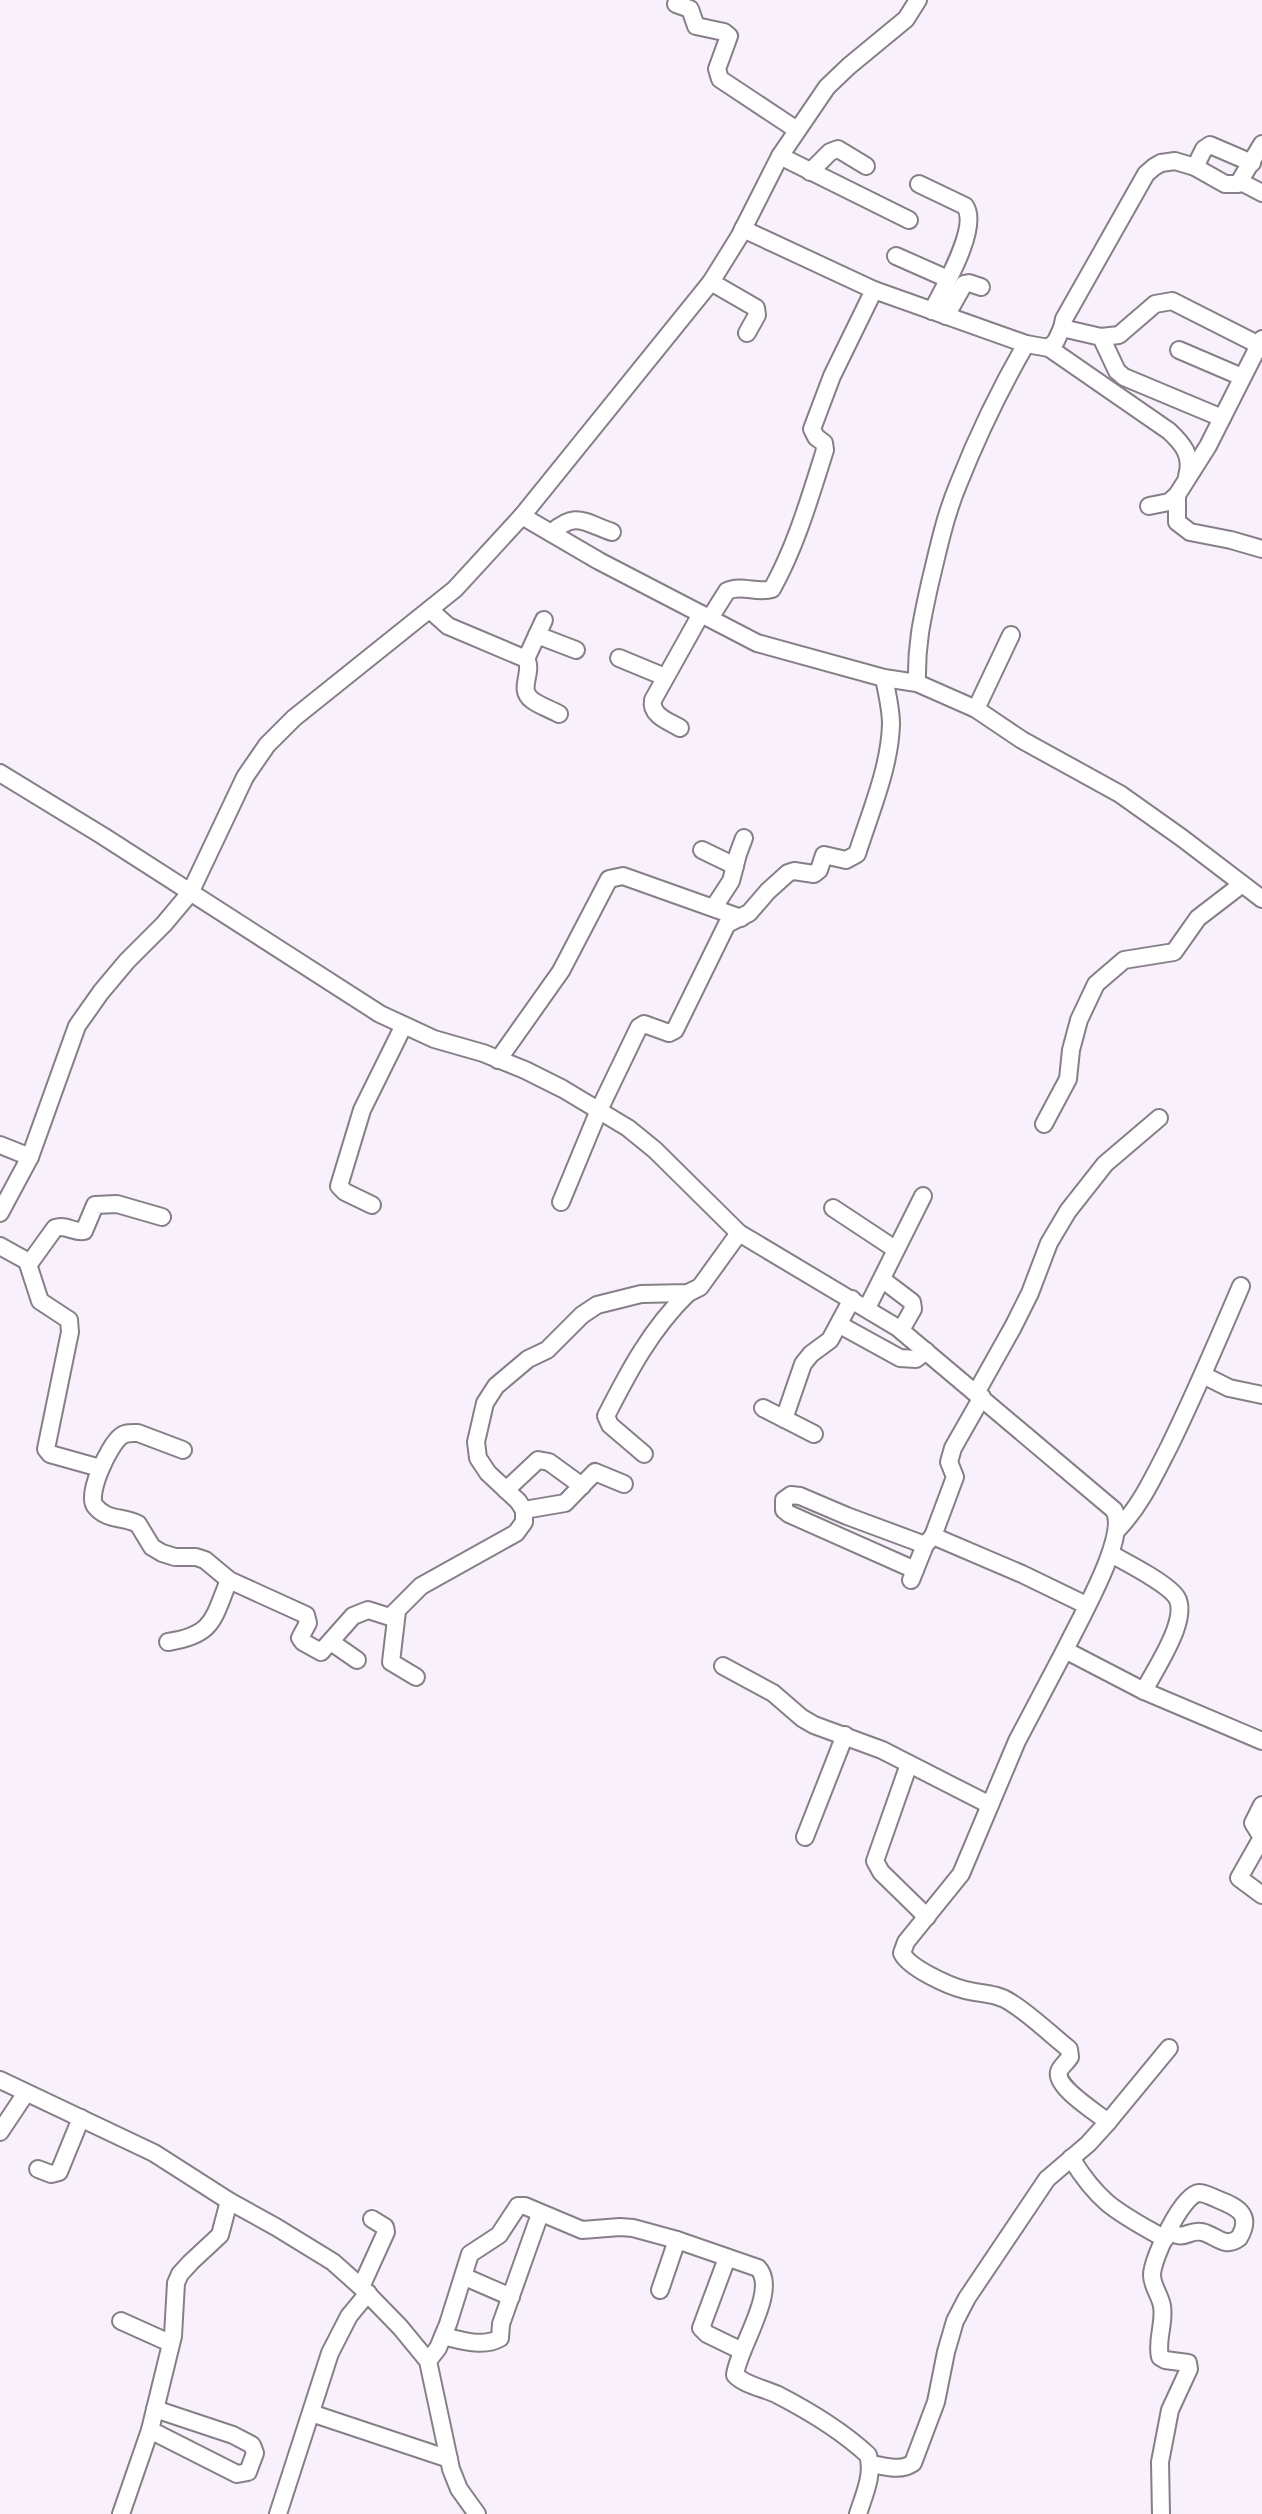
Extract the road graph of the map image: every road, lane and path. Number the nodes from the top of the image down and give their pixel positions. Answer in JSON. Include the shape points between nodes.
{"nodes":[{"id":1,"x":918,"y":0,"type":"edge"},
{"id":2,"x":676,"y":4,"type":"dead end"},
{"id":3,"x":797,"y":130,"type":"junction"},
{"id":4,"x":1262,"y":144,"type":"edge"},
{"id":5,"x":780,"y":156,"type":"junction"},
{"id":6,"x":1252,"y":163,"type":"junction"},
{"id":7,"x":866,"y":166,"type":"dead end"},
{"id":8,"x":1195,"y":167,"type":"junction"},
{"id":9,"x":810,"y":172,"type":"junction"},
{"id":10,"x":1241,"y":182,"type":"junction"},
{"id":11,"x":919,"y":184,"type":"dead end"},
{"id":12,"x":1262,"y":193,"type":"edge"},
{"id":13,"x":909,"y":220,"type":"dead end"},
{"id":14,"x":743,"y":229,"type":"junction"},
{"id":15,"x":897,"y":256,"type":"dead end"},
{"id":16,"x":948,"y":279,"type":"junction"},
{"id":17,"x":711,"y":282,"type":"junction"},
{"id":18,"x":981,"y":287,"type":"dead end"},
{"id":19,"x":874,"y":290,"type":"junction"},
{"id":20,"x":939,"y":313,"type":"junction"},
{"id":21,"x":1062,"y":328,"type":"junction"},
{"id":22,"x":747,"y":333,"type":"dead end"},
{"id":23,"x":1101,"y":337,"type":"junction"},
{"id":24,"x":1260,"y":342,"type":"edge"},
{"id":25,"x":1026,"y":344,"type":"junction"},
{"id":26,"x":1049,"y":348,"type":"junction"},
{"id":27,"x":1179,"y":350,"type":"dead end"},
{"id":28,"x":1242,"y":377,"type":"junction"},
{"id":29,"x":1222,"y":418,"type":"junction"},
{"id":30,"x":1187,"y":477,"type":"junction"},
{"id":31,"x":1177,"y":495,"type":"junction"},
{"id":32,"x":1149,"y":506,"type":"dead end"},
{"id":33,"x":522,"y":516,"type":"junction"},
{"id":34,"x":612,"y":532,"type":"dead end"},
{"id":35,"x":551,"y":533,"type":"junction"},
{"id":36,"x":1262,"y":549,"type":"edge"},
{"id":37,"x":430,"y":610,"type":"junction"},
{"id":38,"x":705,"y":616,"type":"junction"},
{"id":39,"x":1011,"y":635,"type":"dead end"},
{"id":40,"x":576,"y":650,"type":"dead end"},
{"id":41,"x":526,"y":658,"type":"junction"},
{"id":42,"x":619,"y":658,"type":"dead end"},
{"id":43,"x":665,"y":677,"type":"junction"},
{"id":44,"x":884,"y":678,"type":"junction"},
{"id":45,"x":916,"y":682,"type":"junction"},
{"id":46,"x":976,"y":709,"type":"junction"},
{"id":47,"x":559,"y":714,"type":"dead end"},
{"id":48,"x":680,"y":728,"type":"dead end"},
{"id":49,"x":0,"y":773,"type":"edge"},
{"id":50,"x":744,"y":838,"type":"dead end"},
{"id":51,"x":702,"y":850,"type":"dead end"},
{"id":52,"x":735,"y":866,"type":"junction"},
{"id":53,"x":1241,"y":885,"type":"junction"},
{"id":54,"x":190,"y":893,"type":"junction"},
{"id":55,"x":1262,"y":898,"type":"edge"},
{"id":56,"x":714,"y":907,"type":"junction"},
{"id":57,"x":741,"y":918,"type":"junction"},
{"id":58,"x":403,"y":1027,"type":"junction"},
{"id":59,"x":498,"y":1060,"type":"junction"},
{"id":60,"x":599,"y":1110,"type":"junction"},
{"id":61,"x":1159,"y":1119,"type":"dead end"},
{"id":62,"x":1044,"y":1124,"type":"dead end"},
{"id":63,"x":0,"y":1145,"type":"edge"},
{"id":64,"x":30,"y":1157,"type":"junction"},
{"id":65,"x":923,"y":1196,"type":"dead end"},
{"id":66,"x":561,"y":1202,"type":"dead end"},
{"id":67,"x":372,"y":1205,"type":"dead end"},
{"id":68,"x":833,"y":1208,"type":"dead end"},
{"id":69,"x":0,"y":1213,"type":"edge"},
{"id":70,"x":162,"y":1217,"type":"dead end"},
{"id":71,"x":739,"y":1233,"type":"junction"},
{"id":72,"x":0,"y":1246,"type":"edge"},
{"id":73,"x":895,"y":1249,"type":"junction"},
{"id":74,"x":29,"y":1264,"type":"junction"},
{"id":75,"x":883,"y":1280,"type":"junction"},
{"id":76,"x":1241,"y":1286,"type":"dead end"},
{"id":77,"x":688,"y":1293,"type":"junction"},
{"id":78,"x":852,"y":1299,"type":"junction"},
{"id":79,"x":867,"y":1308,"type":"junction"},
{"id":80,"x":840,"y":1324,"type":"junction"},
{"id":81,"x":901,"y":1330,"type":"junction"},
{"id":82,"x":926,"y":1351,"type":"junction"},
{"id":83,"x":1203,"y":1375,"type":"junction"},
{"id":84,"x":979,"y":1395,"type":"junction"},
{"id":85,"x":1262,"y":1395,"type":"edge"},
{"id":86,"x":763,"y":1408,"type":"dead end"},
{"id":87,"x":784,"y":1419,"type":"junction"},
{"id":88,"x":814,"y":1434,"type":"dead end"},
{"id":89,"x":183,"y":1450,"type":"dead end"},
{"id":90,"x":644,"y":1454,"type":"dead end"},
{"id":91,"x":100,"y":1468,"type":"junction"},
{"id":92,"x":624,"y":1484,"type":"dead end"},
{"id":93,"x":582,"y":1486,"type":"junction"},
{"id":94,"x":506,"y":1490,"type":"junction"},
{"id":95,"x":524,"y":1510,"type":"junction"},
{"id":96,"x":1118,"y":1529,"type":"junction"},
{"id":97,"x":929,"y":1541,"type":"junction"},
{"id":98,"x":1111,"y":1554,"type":"junction"},
{"id":99,"x":229,"y":1580,"type":"junction"},
{"id":100,"x":1086,"y":1605,"type":"junction"},
{"id":101,"x":397,"y":1611,"type":"junction"},
{"id":102,"x":168,"y":1642,"type":"dead end"},
{"id":103,"x":331,"y":1642,"type":"junction"},
{"id":104,"x":1065,"y":1650,"type":"junction"},
{"id":105,"x":357,"y":1660,"type":"dead end"},
{"id":106,"x":723,"y":1666,"type":"dead end"},
{"id":107,"x":416,"y":1677,"type":"dead end"},
{"id":108,"x":1144,"y":1691,"type":"junction"},
{"id":109,"x":846,"y":1736,"type":"junction"},
{"id":110,"x":1262,"y":1741,"type":"edge"},
{"id":111,"x":909,"y":1764,"type":"junction"},
{"id":112,"x":990,"y":1805,"type":"junction"},
{"id":113,"x":1262,"y":1805,"type":"edge"},
{"id":114,"x":805,"y":1837,"type":"dead end"},
{"id":115,"x":1262,"y":1895,"type":"edge"},
{"id":116,"x":927,"y":1917,"type":"junction"},
{"id":117,"x":1169,"y":2048,"type":"dead end"},
{"id":118,"x":0,"y":2080,"type":"edge"},
{"id":119,"x":26,"y":2093,"type":"junction"},
{"id":120,"x":81,"y":2118,"type":"junction"},
{"id":121,"x":1108,"y":2122,"type":"junction"},
{"id":122,"x":0,"y":2132,"type":"edge"},
{"id":123,"x":1071,"y":2158,"type":"junction"},
{"id":124,"x":38,"y":2169,"type":"dead end"},
{"id":125,"x":229,"y":2201,"type":"junction"},
{"id":126,"x":540,"y":2214,"type":"junction"},
{"id":127,"x":372,"y":2219,"type":"dead end"},
{"id":128,"x":677,"y":2240,"type":"junction"},
{"id":129,"x":727,"y":2258,"type":"junction"},
{"id":130,"x":465,"y":2277,"type":"junction"},
{"id":131,"x":364,"y":2290,"type":"junction"},
{"id":132,"x":660,"y":2290,"type":"dead end"},
{"id":133,"x":511,"y":2297,"type":"junction"},
{"id":134,"x":121,"y":2320,"type":"dead end"},
{"id":135,"x":443,"y":2336,"type":"junction"},
{"id":136,"x":170,"y":2343,"type":"junction"},
{"id":137,"x":742,"y":2351,"type":"junction"},
{"id":138,"x":428,"y":2361,"type":"junction"},
{"id":139,"x":155,"y":2409,"type":"junction"},
{"id":140,"x":312,"y":2414,"type":"junction"},
{"id":141,"x":150,"y":2430,"type":"junction"},
{"id":142,"x":449,"y":2459,"type":"junction"},
{"id":143,"x":871,"y":2464,"type":"junction"},
{"id":144,"x":126,"y":2513,"type":"edge"},
{"id":145,"x":278,"y":2514,"type":"edge"},
{"id":146,"x":477,"y":2514,"type":"edge"},
{"id":147,"x":858,"y":2514,"type":"edge"},
{"id":148,"x":1161,"y":2514,"type":"edge"}],
"edges":[{"from":1,"to":3,"type":"street","via":[[906,19],[827,87]]},
{"from":2,"to":3,"type":"street","via":[[690,9],[696,26],[729,36],[717,69],[720,79]]},
{"from":3,"to":5,"type":"street"},
{"from":4,"to":6,"type":"street"},
{"from":5,"to":9,"type":"street"},
{"from":5,"to":14,"type":"street"},
{"from":6,"to":8,"type":"street","via":[[1210,145],[1204,148]]},
{"from":6,"to":10,"type":"street"},
{"from":7,"to":9,"type":"street","via":[[838,149]]},
{"from":8,"to":10,"type":"street","via":[[1225,184]]},
{"from":8,"to":21,"type":"street","via":[[1168,161],[1146,174],[1064,318]]},
{"from":9,"to":13,"type":"street"},
{"from":10,"to":12,"type":"street"},
{"from":11,"to":16,"type":"street","via":[[968,210],[959,256]]},
{"from":14,"to":17,"type":"street"},
{"from":14,"to":19,"type":"street"},
{"from":15,"to":16,"type":"street"},
{"from":16,"to":20,"type":"street"},
{"from":17,"to":22,"type":"street","via":[[756,308],[757,315]]},
{"from":17,"to":33,"type":"street"},
{"from":18,"to":20,"type":"street","via":[[964,284]]},
{"from":19,"to":20,"type":"street"},
{"from":19,"to":38,"type":"street","via":[[812,429],[825,450],[798,533],[778,579],[766,591],[741,587],[727,591]]},
{"from":20,"to":25,"type":"street"},
{"from":21,"to":23,"type":"street"},
{"from":21,"to":26,"type":"street"},
{"from":23,"to":24,"type":"street","via":[[1119,335],[1155,304],[1172,301]]},
{"from":23,"to":29,"type":"street","via":[[1117,371],[1124,377]]},
{"from":24,"to":28,"type":"street"},
{"from":25,"to":26,"type":"street"},
{"from":25,"to":45,"type":"street","via":[[1003,383],[957,485],[917,642]]},
{"from":26,"to":30,"type":"street","via":[[1183,443],[1190,467]]},
{"from":27,"to":28,"type":"street"},
{"from":28,"to":29,"type":"street"},
{"from":29,"to":30,"type":"street"},
{"from":30,"to":31,"type":"street"},
{"from":31,"to":32,"type":"street"},
{"from":31,"to":36,"type":"street","via":[[1177,522],[1182,527]]},
{"from":33,"to":35,"type":"street"},
{"from":33,"to":37,"type":"street","via":[[455,589]]},
{"from":34,"to":35,"type":"street","via":[[568,520]]},
{"from":35,"to":38,"type":"street"},
{"from":37,"to":41,"type":"street","via":[[448,626]]},
{"from":37,"to":54,"type":"street","via":[[294,718],[267,745],[245,777]]},
{"from":38,"to":43,"type":"street"},
{"from":38,"to":44,"type":"street","via":[[757,643]]},
{"from":39,"to":46,"type":"street"},
{"from":40,"to":41,"type":"street","via":[[540,627]]},
{"from":41,"to":47,"type":"street","via":[[530,669],[526,694]]},
{"from":42,"to":43,"type":"street"},
{"from":43,"to":48,"type":"street","via":[[651,707]]},
{"from":44,"to":45,"type":"street"},
{"from":44,"to":57,"type":"street","via":[[890,731],[883,771],[857,854],[846,860],[824,855],[814,874],[790,871]]},
{"from":45,"to":46,"type":"street"},
{"from":46,"to":53,"type":"street","via":[[1022,740],[1120,794]]},
{"from":49,"to":54,"type":"street"},
{"from":50,"to":52,"type":"street"},
{"from":51,"to":52,"type":"street"},
{"from":52,"to":56,"type":"street","via":[[731,881]]},
{"from":53,"to":55,"type":"street"},
{"from":53,"to":62,"type":"street","via":[[1198,918],[1174,952],[1124,960],[1096,984],[1079,1020],[1068,1079]]},
{"from":54,"to":58,"type":"street"},
{"from":54,"to":64,"type":"street","via":[[127,961],[77,1026]]},
{"from":56,"to":57,"type":"street"},
{"from":56,"to":59,"type":"street","via":[[623,876],[609,879],[561,971]]},
{"from":57,"to":60,"type":"street","via":[[728,924],[675,1030],[669,1033],[644,1024],[639,1027]]},
{"from":58,"to":59,"type":"street"},
{"from":58,"to":67,"type":"street","via":[[363,1110],[339,1186]]},
{"from":59,"to":60,"type":"street"},
{"from":60,"to":66,"type":"street"},
{"from":60,"to":71,"type":"street","via":[[655,1150]]},
{"from":61,"to":84,"type":"street","via":[[1105,1164],[1068,1211],[1049,1243],[1030,1293]]},
{"from":63,"to":64,"type":"street"},
{"from":64,"to":69,"type":"street"},
{"from":65,"to":73,"type":"street"},
{"from":68,"to":73,"type":"street"},
{"from":70,"to":74,"type":"street","via":[[117,1204],[95,1205],[84,1231],[55,1228]]},
{"from":71,"to":77,"type":"street","via":[[710,1276]]},
{"from":71,"to":78,"type":"street"},
{"from":72,"to":74,"type":"street"},
{"from":73,"to":75,"type":"street"},
{"from":74,"to":91,"type":"street","via":[[40,1301],[69,1320],[70,1332],[46,1449],[50,1454]]},
{"from":75,"to":79,"type":"street"},
{"from":75,"to":81,"type":"street","via":[[912,1302],[913,1309]]},
{"from":76,"to":83,"type":"street"},
{"from":77,"to":90,"type":"street","via":[[670,1310],[637,1355],[606,1416],[610,1425]]},
{"from":77,"to":94,"type":"street","via":[[641,1294],[597,1305],[547,1350],[528,1359],[496,1386],[485,1402],[476,1442],[478,1458]]},
{"from":78,"to":79,"type":"street"},
{"from":78,"to":80,"type":"street"},
{"from":79,"to":81,"type":"street"},
{"from":80,"to":82,"type":"street","via":[[900,1358],[916,1359]]},
{"from":80,"to":87,"type":"street","via":[[830,1340],[803,1364]]},
{"from":81,"to":82,"type":"street"},
{"from":82,"to":84,"type":"street"},
{"from":83,"to":85,"type":"street","via":[[1229,1388]]},
{"from":83,"to":96,"type":"street","via":[[1144,1496]]},
{"from":84,"to":96,"type":"street","via":[[1114,1510]]},
{"from":84,"to":97,"type":"street","via":[[952,1448],[949,1462],[956,1476]]},
{"from":86,"to":87,"type":"street"},
{"from":87,"to":88,"type":"street"},
{"from":89,"to":91,"type":"street","via":[[130,1433],[119,1437]]},
{"from":91,"to":99,"type":"street","via":[[92,1501],[104,1515],[138,1524],[152,1547],[175,1557],[205,1560]]},
{"from":92,"to":93,"type":"street","via":[[595,1472]]},
{"from":93,"to":94,"type":"street","via":[[549,1462],[538,1460]]},
{"from":93,"to":95,"type":"street","via":[[565,1503]]},
{"from":94,"to":95,"type":"street"},
{"from":95,"to":101,"type":"street","via":[[524,1522],[516,1533],[421,1586]]},
{"from":96,"to":98,"type":"street"},
{"from":97,"to":97,"type":"street","via":[[913,1575],[789,1514],[784,1510],[784,1500],[791,1495],[800,1496],[847,1516]]},
{"from":97,"to":100,"type":"street","via":[[1022,1574]]},
{"from":98,"to":100,"type":"street"},
{"from":98,"to":108,"type":"street","via":[[1174,1593],[1180,1606],[1179,1624]]},
{"from":99,"to":102,"type":"street","via":[[214,1616],[202,1632]]},
{"from":99,"to":103,"type":"street","via":[[306,1615],[308,1623],[300,1638],[303,1642],[320,1652]]},
{"from":100,"to":104,"type":"street"},
{"from":101,"to":103,"type":"street","via":[[389,1618],[373,1611],[359,1612]]},
{"from":101,"to":107,"type":"street","via":[[391,1662]]},
{"from":103,"to":105,"type":"street"},
{"from":104,"to":108,"type":"street"},
{"from":104,"to":112,"type":"street","via":[[1017,1742]]},
{"from":106,"to":109,"type":"street","via":[[773,1693],[814,1725]]},
{"from":108,"to":110,"type":"street"},
{"from":109,"to":111,"type":"street"},
{"from":109,"to":114,"type":"street"},
{"from":111,"to":112,"type":"street"},
{"from":111,"to":116,"type":"street","via":[[875,1861],[881,1872]]},
{"from":112,"to":116,"type":"street","via":[[961,1874]]},
{"from":113,"to":115,"type":"street","via":[[1253,1823],[1260,1841],[1239,1878]]},
{"from":116,"to":121,"type":"street","via":[[906,1942],[904,1957],[945,1983],[1010,2002],[1069,2049],[1070,2056],[1059,2080]]},
{"from":117,"to":121,"type":"street"},
{"from":118,"to":119,"type":"street"},
{"from":119,"to":120,"type":"street"},
{"from":119,"to":122,"type":"street"},
{"from":120,"to":124,"type":"street","via":[[59,2172],[51,2174]]},
{"from":120,"to":125,"type":"street","via":[[154,2153]]},
{"from":121,"to":123,"type":"street","via":[[1100,2134]]},
{"from":123,"to":143,"type":"street","via":[[1047,2179],[955,2321],[936,2402],[913,2463],[897,2469]]},
{"from":123,"to":148,"type":"street","via":[[1096,2194],[1113,2209],[1167,2235],[1152,2271],[1162,2306],[1158,2349],[1160,2357],[1188,2363],[1189,2369],[1170,2410],[1160,2462]]},
{"from":125,"to":131,"type":"street","via":[[333,2262]]},
{"from":125,"to":136,"type":"street","via":[[220,2235],[180,2274],[176,2283]]},
{"from":126,"to":128,"type":"street","via":[[582,2230],[626,2227]]},
{"from":126,"to":130,"type":"street","via":[[525,2206],[515,2208],[499,2235],[470,2254]]},
{"from":126,"to":133,"type":"street"},
{"from":127,"to":131,"type":"street","via":[[385,2226],[386,2232]]},
{"from":128,"to":129,"type":"street"},
{"from":128,"to":132,"type":"street"},
{"from":129,"to":137,"type":"street","via":[[758,2268],[765,2282]]},
{"from":129,"to":137,"type":"street","via":[[701,2328]]},
{"from":130,"to":133,"type":"street"},
{"from":130,"to":135,"type":"street"},
{"from":131,"to":138,"type":"street"},
{"from":131,"to":140,"type":"street","via":[[330,2353]]},
{"from":133,"to":135,"type":"street","via":[[498,2340],[475,2342]]},
{"from":134,"to":136,"type":"street"},
{"from":135,"to":138,"type":"street"},
{"from":136,"to":139,"type":"street"},
{"from":137,"to":143,"type":"street","via":[[736,2377],[796,2404],[858,2446]]},
{"from":138,"to":142,"type":"street"},
{"from":139,"to":141,"type":"street"},
{"from":139,"to":141,"type":"street","via":[[233,2435],[252,2445],[255,2453],[248,2472],[237,2474]]},
{"from":140,"to":142,"type":"street"},
{"from":140,"to":145,"type":"street"},
{"from":141,"to":144,"type":"street"},
{"from":142,"to":146,"type":"street","via":[[459,2489]]},
{"from":143,"to":147,"type":"street"}]}
